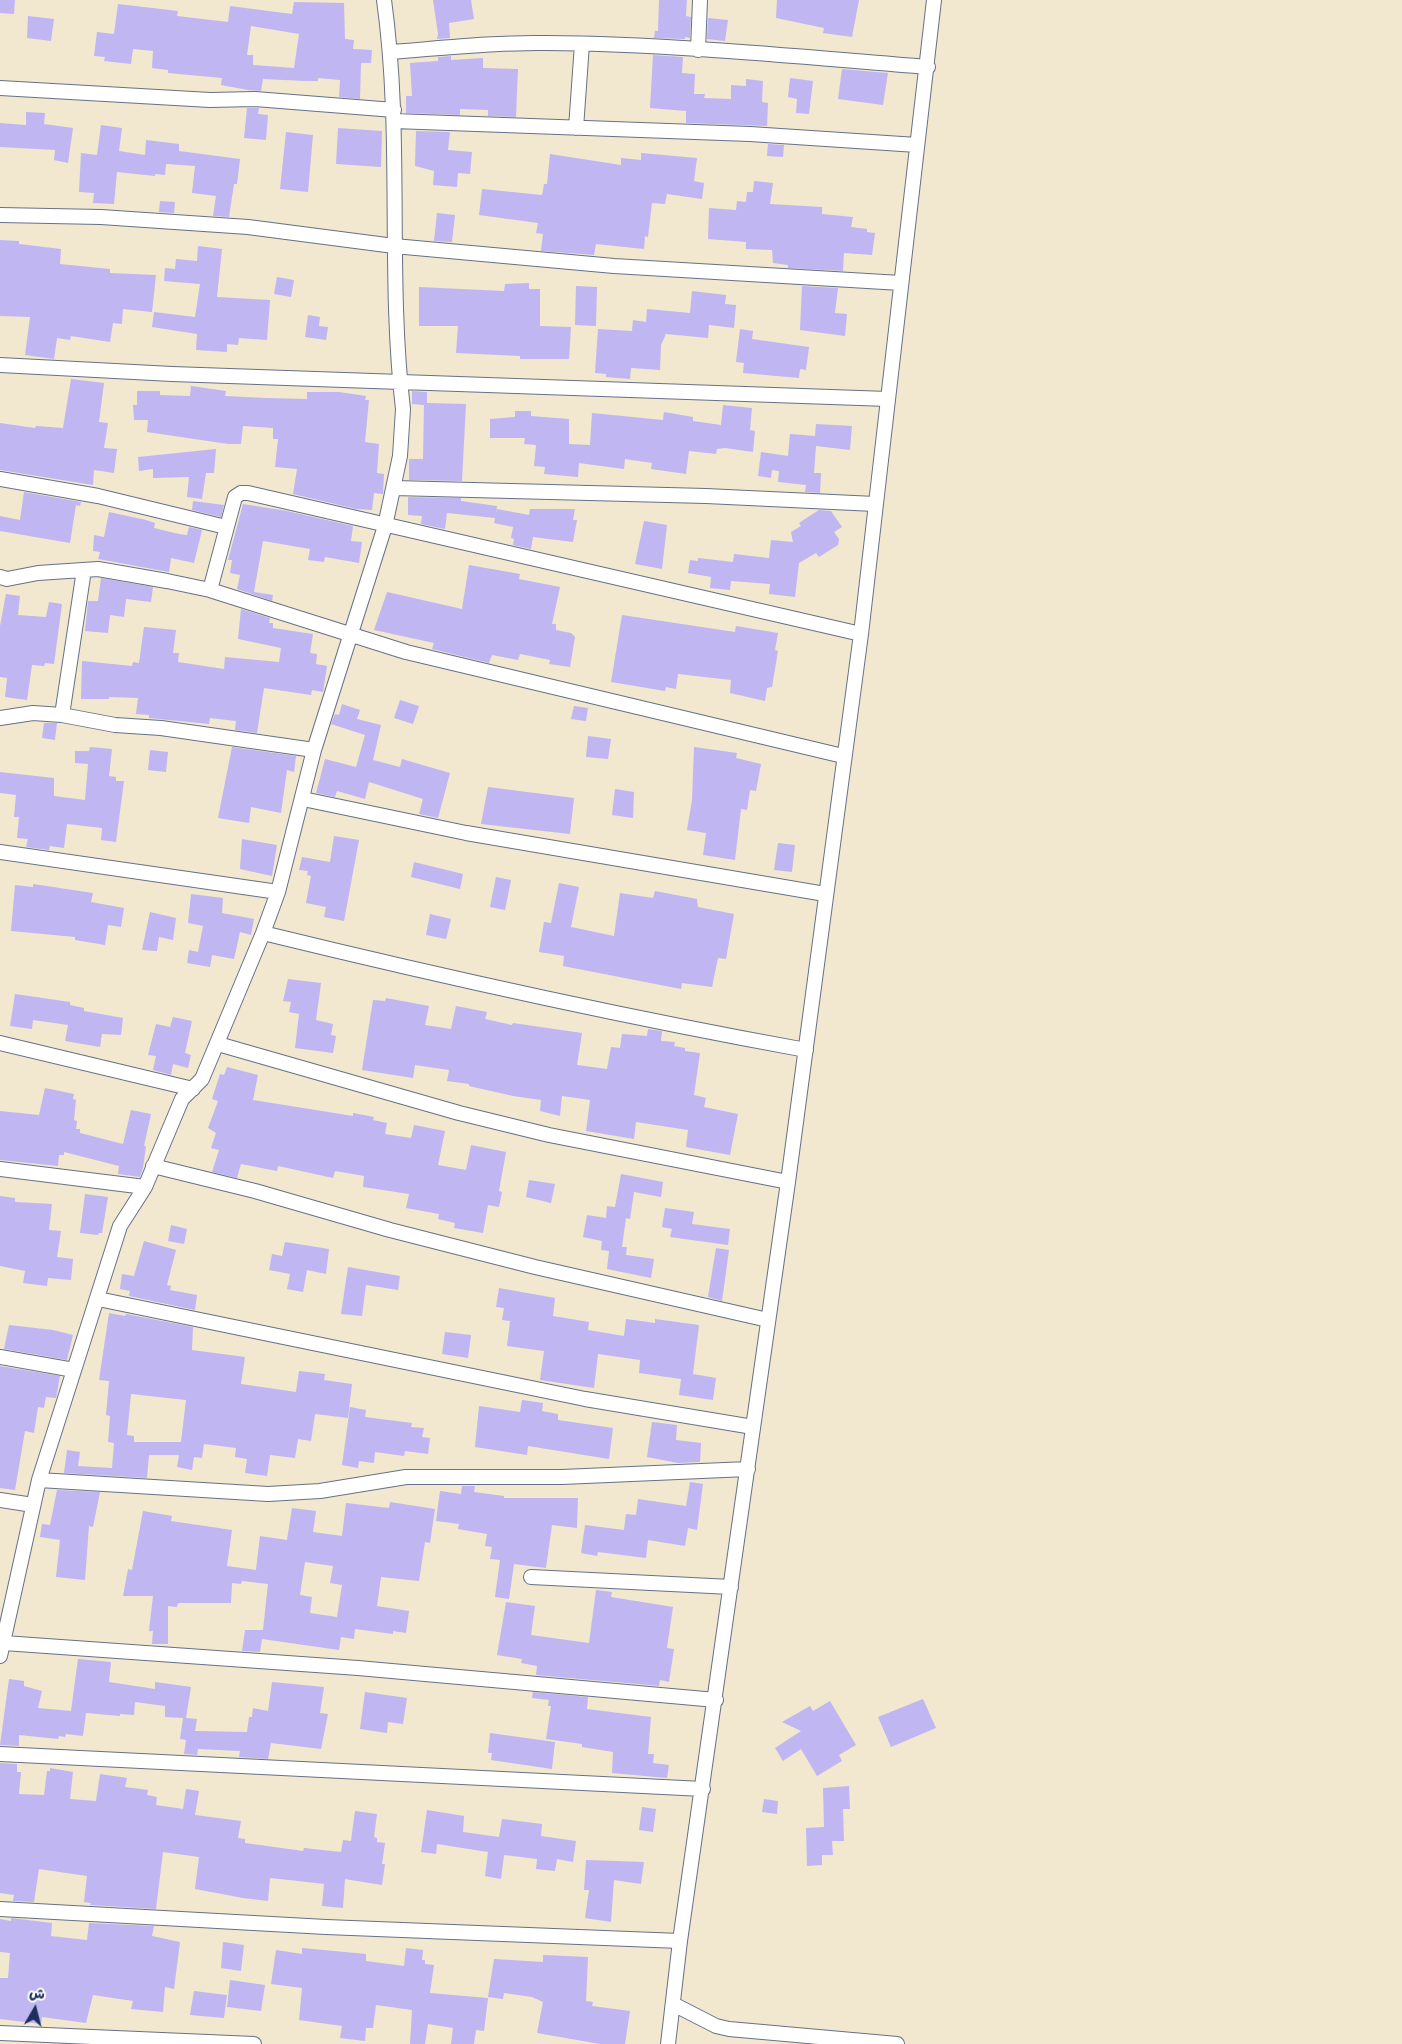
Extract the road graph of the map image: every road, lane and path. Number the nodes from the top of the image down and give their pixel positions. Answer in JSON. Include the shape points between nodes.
{"nodes":[{"id":1,"x":384,"y":0,"type":"edge"},
{"id":2,"x":700,"y":0,"type":"edge"},
{"id":3,"x":934,"y":0,"type":"edge"},
{"id":4,"x":582,"y":44,"type":"junction"},
{"id":5,"x":698,"y":50,"type":"junction"},
{"id":6,"x":392,"y":52,"type":"junction"},
{"id":7,"x":928,"y":67,"type":"junction"},
{"id":8,"x":0,"y":88,"type":"edge"},
{"id":9,"x":394,"y":115,"type":"junction"},
{"id":10,"x":576,"y":128,"type":"junction"},
{"id":11,"x":918,"y":145,"type":"junction"},
{"id":12,"x":0,"y":215,"type":"edge"},
{"id":13,"x":394,"y":246,"type":"junction"},
{"id":14,"x":901,"y":284,"type":"junction"},
{"id":15,"x":0,"y":365,"type":"edge"},
{"id":16,"x":400,"y":381,"type":"junction"},
{"id":17,"x":888,"y":399,"type":"junction"},
{"id":18,"x":0,"y":479,"type":"edge"},
{"id":19,"x":394,"y":488,"type":"junction"},
{"id":20,"x":875,"y":504,"type":"junction"},
{"id":21,"x":385,"y":526,"type":"junction"},
{"id":22,"x":226,"y":527,"type":"junction"},
{"id":23,"x":84,"y":570,"type":"junction"},
{"id":24,"x":0,"y":577,"type":"edge"},
{"id":25,"x":210,"y":590,"type":"junction"},
{"id":26,"x":861,"y":634,"type":"junction"},
{"id":27,"x":349,"y":635,"type":"junction"},
{"id":28,"x":62,"y":715,"type":"junction"},
{"id":29,"x":0,"y":718,"type":"edge"},
{"id":30,"x":314,"y":750,"type":"junction"},
{"id":31,"x":843,"y":756,"type":"junction"},
{"id":32,"x":303,"y":799,"type":"junction"},
{"id":33,"x":0,"y":852,"type":"edge"},
{"id":34,"x":278,"y":892,"type":"junction"},
{"id":35,"x":825,"y":894,"type":"junction"},
{"id":36,"x":263,"y":934,"type":"junction"},
{"id":37,"x":0,"y":1042,"type":"edge"},
{"id":38,"x":218,"y":1044,"type":"junction"},
{"id":39,"x":806,"y":1050,"type":"junction"},
{"id":40,"x":193,"y":1089,"type":"junction"},
{"id":41,"x":153,"y":1166,"type":"junction"},
{"id":42,"x":0,"y":1169,"type":"edge"},
{"id":43,"x":788,"y":1182,"type":"junction"},
{"id":44,"x":145,"y":1187,"type":"junction"},
{"id":45,"x":98,"y":1299,"type":"junction"},
{"id":46,"x":768,"y":1320,"type":"junction"},
{"id":47,"x":0,"y":1357,"type":"edge"},
{"id":48,"x":74,"y":1370,"type":"junction"},
{"id":49,"x":753,"y":1427,"type":"junction"},
{"id":50,"x":748,"y":1469,"type":"junction"},
{"id":51,"x":39,"y":1480,"type":"junction"},
{"id":52,"x":0,"y":1500,"type":"edge"},
{"id":53,"x":32,"y":1505,"type":"junction"},
{"id":54,"x":531,"y":1577,"type":"dead end"},
{"id":55,"x":731,"y":1587,"type":"junction"},
{"id":56,"x":5,"y":1620,"type":"edge"},
{"id":57,"x":2,"y":1649,"type":"edge"},
{"id":58,"x":716,"y":1700,"type":"junction"},
{"id":59,"x":0,"y":1754,"type":"edge"},
{"id":60,"x":703,"y":1789,"type":"junction"},
{"id":61,"x":0,"y":1909,"type":"edge"},
{"id":62,"x":680,"y":1940,"type":"junction"},
{"id":63,"x":673,"y":2004,"type":"junction"},
{"id":64,"x":0,"y":2033,"type":"edge"},
{"id":65,"x":747,"y":2037,"type":"edge"},
{"id":66,"x":254,"y":2044,"type":"edge"},
{"id":67,"x":668,"y":2044,"type":"edge"},
{"id":68,"x":897,"y":2044,"type":"edge"}],
"edges":[{"from":1,"to":6,"type":"street"},
{"from":2,"to":5,"type":"street"},
{"from":3,"to":7,"type":"street"},
{"from":4,"to":5,"type":"street"},
{"from":4,"to":6,"type":"street","via":[[496,44]]},
{"from":4,"to":10,"type":"street"},
{"from":5,"to":7,"type":"street"},
{"from":6,"to":9,"type":"street"},
{"from":7,"to":11,"type":"street"},
{"from":8,"to":9,"type":"street","via":[[210,100],[255,99]]},
{"from":9,"to":10,"type":"street"},
{"from":9,"to":13,"type":"street"},
{"from":10,"to":11,"type":"street","via":[[750,134]]},
{"from":11,"to":14,"type":"street"},
{"from":12,"to":13,"type":"street","via":[[101,217],[248,227]]},
{"from":13,"to":14,"type":"street","via":[[614,266]]},
{"from":13,"to":16,"type":"street"},
{"from":14,"to":17,"type":"street"},
{"from":15,"to":16,"type":"street"},
{"from":16,"to":17,"type":"street"},
{"from":16,"to":19,"type":"street","via":[[403,432]]},
{"from":17,"to":20,"type":"street"},
{"from":18,"to":22,"type":"street","via":[[98,496]]},
{"from":19,"to":20,"type":"street"},
{"from":19,"to":21,"type":"street"},
{"from":20,"to":26,"type":"street"},
{"from":21,"to":22,"type":"street","via":[[241,493],[235,497]]},
{"from":21,"to":26,"type":"street"},
{"from":21,"to":27,"type":"street"},
{"from":22,"to":25,"type":"street"},
{"from":23,"to":24,"type":"street","via":[[7,579]]},
{"from":23,"to":25,"type":"street","via":[[132,574]]},
{"from":23,"to":28,"type":"street"},
{"from":25,"to":27,"type":"street"},
{"from":26,"to":31,"type":"street"},
{"from":27,"to":30,"type":"street"},
{"from":27,"to":31,"type":"street","via":[[406,652]]},
{"from":28,"to":29,"type":"street","via":[[33,713]]},
{"from":28,"to":30,"type":"street","via":[[115,725],[161,728]]},
{"from":30,"to":32,"type":"street"},
{"from":31,"to":35,"type":"street"},
{"from":32,"to":34,"type":"street"},
{"from":32,"to":35,"type":"street","via":[[476,835]]},
{"from":33,"to":34,"type":"street"},
{"from":34,"to":36,"type":"street"},
{"from":35,"to":39,"type":"street"},
{"from":36,"to":38,"type":"street"},
{"from":36,"to":39,"type":"street","via":[[457,980]]},
{"from":37,"to":40,"type":"street"},
{"from":38,"to":40,"type":"street","via":[[202,1079]]},
{"from":38,"to":43,"type":"street","via":[[468,1115],[559,1137]]},
{"from":39,"to":43,"type":"street"},
{"from":40,"to":41,"type":"street","via":[[182,1100]]},
{"from":41,"to":44,"type":"street"},
{"from":41,"to":46,"type":"street","via":[[535,1267]]},
{"from":42,"to":44,"type":"street"},
{"from":43,"to":46,"type":"street"},
{"from":44,"to":45,"type":"street","via":[[120,1226]]},
{"from":45,"to":48,"type":"street"},
{"from":45,"to":49,"type":"street","via":[[576,1397]]},
{"from":46,"to":49,"type":"street"},
{"from":47,"to":48,"type":"street"},
{"from":48,"to":51,"type":"street"},
{"from":49,"to":50,"type":"street"},
{"from":50,"to":51,"type":"street","via":[[562,1477],[406,1477],[320,1492],[268,1494]]},
{"from":50,"to":55,"type":"street"},
{"from":51,"to":53,"type":"street"},
{"from":52,"to":53,"type":"street"},
{"from":53,"to":56,"type":"street"},
{"from":54,"to":55,"type":"street"},
{"from":55,"to":58,"type":"street"},
{"from":56,"to":57,"type":"street"},
{"from":57,"to":58,"type":"street","via":[[358,1668]]},
{"from":58,"to":60,"type":"street"},
{"from":59,"to":60,"type":"street"},
{"from":60,"to":62,"type":"street"},
{"from":61,"to":62,"type":"street","via":[[336,1927]]},
{"from":62,"to":63,"type":"street"},
{"from":63,"to":65,"type":"street","via":[[716,2026]]},
{"from":63,"to":67,"type":"street"},
{"from":64,"to":66,"type":"street"},
{"from":65,"to":68,"type":"street"}]}
